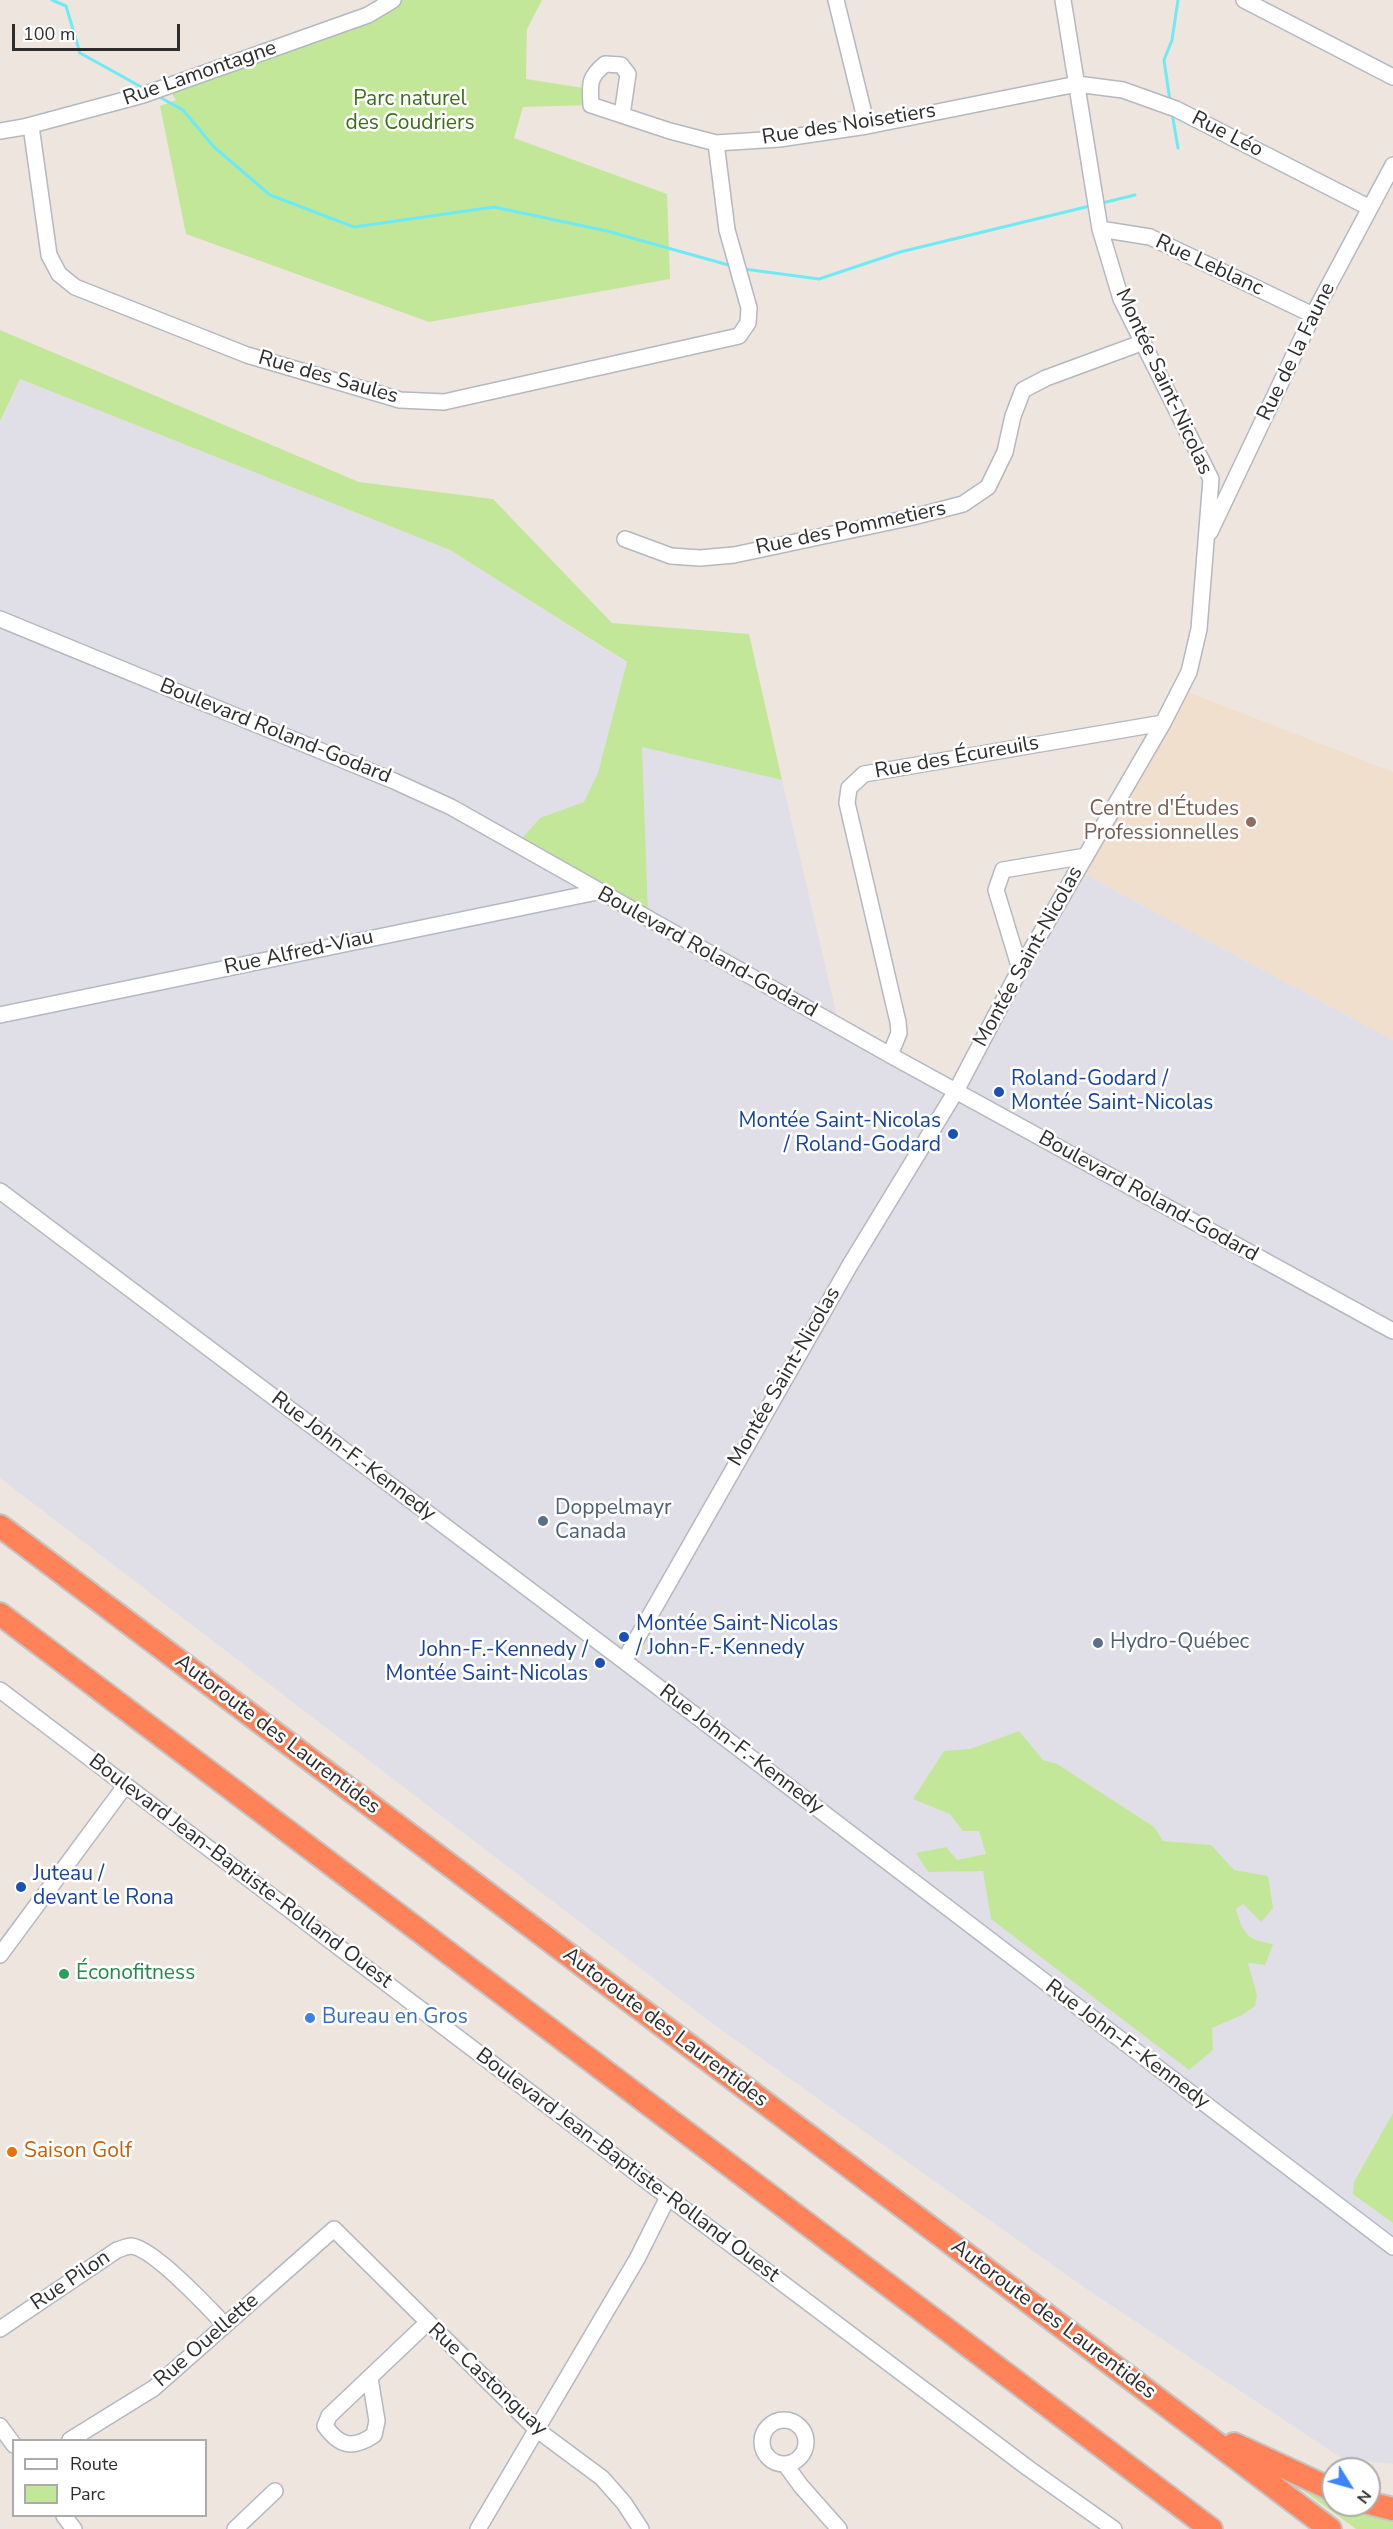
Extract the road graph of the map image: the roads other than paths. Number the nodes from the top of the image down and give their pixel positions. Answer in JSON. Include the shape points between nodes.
{"nodes":[{"id":1,"x":393,"y":0,"type":"edge"},
{"id":2,"x":836,"y":0,"type":"edge"},
{"id":3,"x":1063,"y":0,"type":"edge"},
{"id":4,"x":1244,"y":0,"type":"edge"},
{"id":5,"x":1393,"y":77,"type":"edge"},
{"id":6,"x":1077,"y":84,"type":"junction"},
{"id":7,"x":622,"y":115,"type":"dead end"},
{"id":8,"x":31,"y":126,"type":"junction"},
{"id":9,"x":867,"y":126,"type":"junction"},
{"id":10,"x":0,"y":131,"type":"edge"},
{"id":11,"x":716,"y":143,"type":"junction"},
{"id":12,"x":1393,"y":165,"type":"edge"},
{"id":13,"x":1370,"y":208,"type":"junction"},
{"id":14,"x":1100,"y":229,"type":"junction"},
{"id":15,"x":1314,"y":315,"type":"junction"},
{"id":16,"x":1141,"y":343,"type":"junction"},
{"id":17,"x":625,"y":539,"type":"dead end"},
{"id":18,"x":1205,"y":542,"type":"junction"},
{"id":19,"x":0,"y":620,"type":"edge"},
{"id":20,"x":1163,"y":723,"type":"junction"},
{"id":21,"x":1086,"y":856,"type":"junction"},
{"id":22,"x":597,"y":892,"type":"junction"},
{"id":23,"x":1020,"y":969,"type":"junction"},
{"id":24,"x":0,"y":1015,"type":"edge"},
{"id":25,"x":890,"y":1055,"type":"junction"},
{"id":26,"x":956,"y":1091,"type":"junction"},
{"id":27,"x":0,"y":1191,"type":"edge"},
{"id":28,"x":1393,"y":1331,"type":"edge"},
{"id":29,"x":0,"y":1526,"type":"edge"},
{"id":30,"x":0,"y":1614,"type":"edge"},
{"id":31,"x":624,"y":1661,"type":"junction"},
{"id":32,"x":0,"y":1690,"type":"edge"},
{"id":33,"x":125,"y":1786,"type":"junction"},
{"id":34,"x":0,"y":1956,"type":"edge"},
{"id":35,"x":668,"y":2197,"type":"junction"},
{"id":36,"x":334,"y":2229,"type":"joint"},
{"id":37,"x":1393,"y":2247,"type":"edge"},
{"id":38,"x":427,"y":2323,"type":"junction"},
{"id":39,"x":225,"y":2325,"type":"junction"},
{"id":40,"x":0,"y":2329,"type":"edge"},
{"id":41,"x":370,"y":2378,"type":"dead end"},
{"id":42,"x":1190,"y":2423,"type":"junction"},
{"id":43,"x":0,"y":2426,"type":"edge"},
{"id":44,"x":536,"y":2429,"type":"junction"},
{"id":45,"x":72,"y":2439,"type":"edge"},
{"id":46,"x":12,"y":2442,"type":"edge"},
{"id":47,"x":785,"y":2464,"type":"dead end"},
{"id":48,"x":1321,"y":2484,"type":"edge"},
{"id":49,"x":275,"y":2491,"type":"dead end"},
{"id":50,"x":65,"y":2517,"type":"edge"},
{"id":51,"x":1206,"y":2526,"type":"edge"},
{"id":52,"x":74,"y":2529,"type":"edge"},
{"id":53,"x":237,"y":2529,"type":"edge"},
{"id":54,"x":477,"y":2529,"type":"edge"},
{"id":55,"x":641,"y":2529,"type":"edge"},
{"id":56,"x":839,"y":2529,"type":"edge"},
{"id":57,"x":1114,"y":2529,"type":"edge"},
{"id":58,"x":1330,"y":2529,"type":"edge"}],
"edges":[{"from":1,"to":8,"type":"street","name":"Rue Lamontagne","via":[[368,15],[151,92]]},
{"from":2,"to":9,"type":"street"},
{"from":3,"to":6,"type":"street","name":"Montée Saint-Nicolas"},
{"from":4,"to":5,"type":"street"},
{"from":6,"to":9,"type":"street","name":"Rue des Noisetiers"},
{"from":6,"to":13,"type":"street","name":"Rue Léo","via":[[1123,90],[1176,109]]},
{"from":6,"to":14,"type":"street","name":"Montée Saint-Nicolas"},
{"from":7,"to":11,"type":"street","name":"Rue des Noisetiers"},
{"from":8,"to":10,"type":"street","name":"Rue Lamontagne"},
{"from":8,"to":11,"type":"street","name":"Rue des Saules","via":[[49,255],[59,274],[75,286],[247,355],[400,400],[444,402],[739,336],[748,323],[750,308],[728,230]]},
{"from":9,"to":11,"type":"street","name":"Rue des Noisetiers","via":[[779,139]]},
{"from":12,"to":13,"type":"street","name":"Rue de la Faune"},
{"from":13,"to":15,"type":"street","name":"Rue de la Faune"},
{"from":14,"to":15,"type":"street","name":"Rue Leblanc","via":[[1150,237]]},
{"from":14,"to":16,"type":"street","name":"Montée Saint-Nicolas","via":[[1121,299]]},
{"from":15,"to":18,"type":"street","name":"Rue de la Faune"},
{"from":16,"to":17,"type":"street","name":"Rue des Pommetiers","via":[[1023,390],[1005,452],[988,487],[963,504],[746,552],[700,558],[671,556]]},
{"from":16,"to":18,"type":"street","name":"Montée Saint-Nicolas","via":[[1210,479]]},
{"from":18,"to":20,"type":"street","name":"Montée Saint-Nicolas","via":[[1199,629],[1189,672]]},
{"from":19,"to":22,"type":"street","name":"Boulevard Roland-Godard","via":[[394,781],[451,807]]},
{"from":20,"to":21,"type":"street","name":"Montée Saint-Nicolas"},
{"from":20,"to":25,"type":"street","name":"Rue des Écureuils","via":[[864,774],[849,788],[847,803],[898,1022],[899,1033]]},
{"from":21,"to":23,"type":"street","name":"Montée Saint-Nicolas"},
{"from":21,"to":23,"type":"street","via":[[1003,870],[996,890]]},
{"from":22,"to":24,"type":"street","name":"Rue Alfred-Viau"},
{"from":22,"to":25,"type":"street","name":"Boulevard Roland-Godard"},
{"from":23,"to":26,"type":"street","name":"Montée Saint-Nicolas"},
{"from":25,"to":26,"type":"street","name":"Boulevard Roland-Godard"},
{"from":26,"to":28,"type":"street","name":"Boulevard Roland-Godard"},
{"from":26,"to":31,"type":"street","name":"Montée Saint-Nicolas","via":[[850,1265]]},
{"from":27,"to":31,"type":"street","name":"Rue John-F.-Kennedy"},
{"from":29,"to":42,"type":"highway","name":"Autoroute des Laurentides"},
{"from":30,"to":51,"type":"highway"},
{"from":31,"to":37,"type":"street","name":"Rue John-F.-Kennedy"},
{"from":32,"to":33,"type":"street","name":"Boulevard Jean-Baptiste-Rolland Ouest"},
{"from":33,"to":34,"type":"street"},
{"from":33,"to":35,"type":"street","name":"Boulevard Jean-Baptiste-Rolland Ouest"},
{"from":35,"to":44,"type":"street","via":[[637,2259]]},
{"from":35,"to":57,"type":"street","name":"Boulevard Jean-Baptiste-Rolland Ouest"},
{"from":36,"to":38,"type":"street","name":"Rue Castonguay"},
{"from":36,"to":39,"type":"street","name":"Rue Ouellette"},
{"from":38,"to":41,"type":"street"},
{"from":38,"to":44,"type":"street","name":"Rue Castonguay"},
{"from":39,"to":40,"type":"street","name":"Rue Pilon","via":[[188,2286],[144,2251],[131,2246],[117,2250]]},
{"from":39,"to":45,"type":"street","name":"Rue Ouellette","via":[[154,2388]]},
{"from":42,"to":48,"type":"highway"},
{"from":42,"to":58,"type":"highway","name":"Autoroute des Laurentides"},
{"from":43,"to":46,"type":"street"},
{"from":44,"to":54,"type":"street"},
{"from":44,"to":55,"type":"street","name":"Rue Castonguay","via":[[602,2478]]},
{"from":47,"to":56,"type":"street"},
{"from":49,"to":53,"type":"street"},
{"from":50,"to":52,"type":"street"}]}
